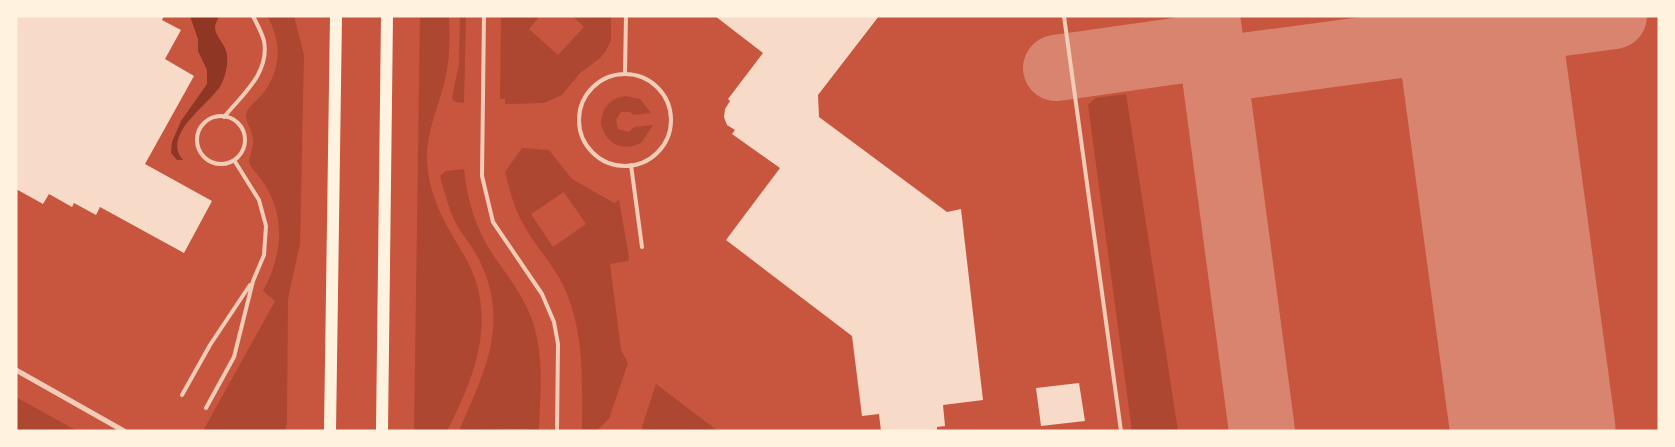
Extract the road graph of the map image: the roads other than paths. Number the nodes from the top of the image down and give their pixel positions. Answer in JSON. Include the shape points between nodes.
{"nodes":[{"id":1,"x":253,"y":16,"type":"edge"},
{"id":2,"x":336,"y":16,"type":"edge"},
{"id":3,"x":387,"y":16,"type":"edge"},
{"id":4,"x":484,"y":16,"type":"edge"},
{"id":5,"x":626,"y":16,"type":"edge"},
{"id":6,"x":1064,"y":16,"type":"edge"},
{"id":7,"x":624,"y":74,"type":"junction"},
{"id":8,"x":224,"y":117,"type":"junction"},
{"id":9,"x":234,"y":160,"type":"junction"},
{"id":10,"x":630,"y":165,"type":"junction"},
{"id":11,"x":642,"y":247,"type":"dead end"},
{"id":12,"x":253,"y":281,"type":"junction"},
{"id":13,"x":16,"y":370,"type":"edge"},
{"id":14,"x":182,"y":395,"type":"dead end"},
{"id":15,"x":206,"y":408,"type":"dead end"},
{"id":16,"x":124,"y":431,"type":"edge"},
{"id":17,"x":330,"y":431,"type":"edge"},
{"id":18,"x":382,"y":431,"type":"edge"},
{"id":19,"x":557,"y":431,"type":"edge"},
{"id":20,"x":1121,"y":431,"type":"edge"}],
"edges":[{"from":1,"to":8,"type":"lane","via":[[264,40],[262,68]]},
{"from":2,"to":17,"type":"main road"},
{"from":3,"to":18,"type":"main road"},
{"from":4,"to":19,"type":"lane","via":[[482,176],[493,222],[542,294],[554,322],[558,344]]},
{"from":5,"to":7,"type":"lane"},
{"from":6,"to":20,"type":"lane"},
{"from":7,"to":10,"type":"lane","via":[[640,76],[654,83],[664,95],[671,117],[667,140],[658,152],[646,161]]},
{"from":7,"to":10,"type":"lane","via":[[610,76],[587,93],[579,121],[582,136],[601,159],[615,165]]},
{"from":8,"to":9,"type":"lane","via":[[232,119],[243,131],[244,147]]},
{"from":8,"to":9,"type":"lane","via":[[209,119],[203,124],[197,146],[212,163]]},
{"from":9,"to":12,"type":"lane","via":[[259,200],[266,226],[264,255]]},
{"from":10,"to":11,"type":"lane"},
{"from":12,"to":14,"type":"lane","via":[[210,345]]},
{"from":12,"to":15,"type":"lane","via":[[234,357]]},
{"from":13,"to":16,"type":"street"}]}
